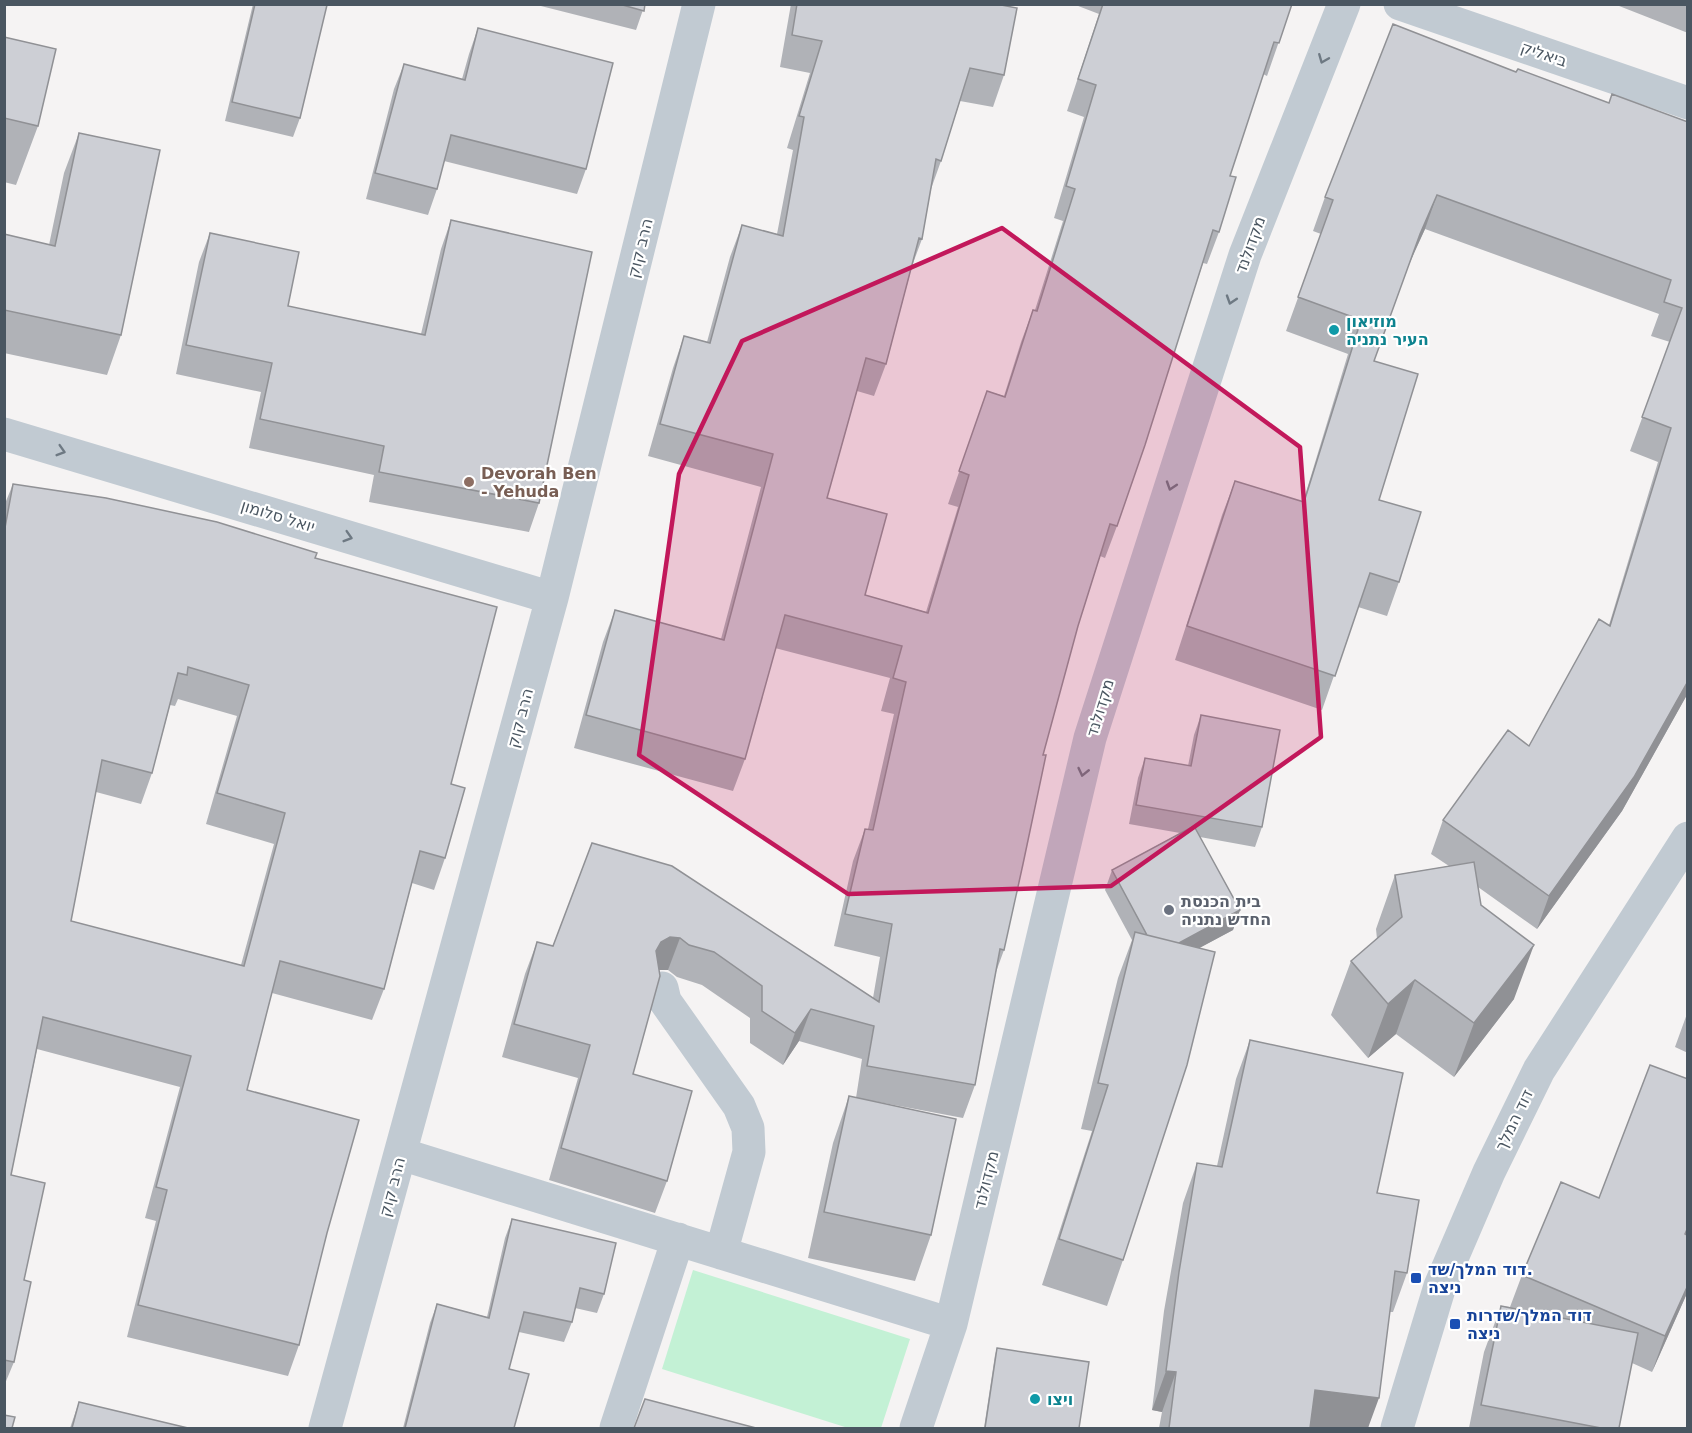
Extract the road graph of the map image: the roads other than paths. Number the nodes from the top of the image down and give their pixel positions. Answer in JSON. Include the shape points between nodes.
{"nodes":[{"id":1,"x":699,"y":4,"type":"edge"},
{"id":2,"x":1344,"y":4,"type":"edge"},
{"id":3,"x":1422,"y":8,"type":"edge"},
{"id":4,"x":1688,"y":103,"type":"edge"},
{"id":5,"x":4,"y":434,"type":"edge"},
{"id":6,"x":552,"y":598,"type":"junction"},
{"id":7,"x":1688,"y":838,"type":"edge"},
{"id":8,"x":662,"y":988,"type":"dead end"},
{"id":9,"x":401,"y":1154,"type":"junction"},
{"id":10,"x":678,"y":1239,"type":"junction"},
{"id":11,"x":721,"y":1252,"type":"junction"},
{"id":12,"x":951,"y":1324,"type":"junction"},
{"id":13,"x":325,"y":1428,"type":"edge"},
{"id":14,"x":616,"y":1428,"type":"edge"},
{"id":15,"x":916,"y":1428,"type":"edge"},
{"id":16,"x":1397,"y":1428,"type":"edge"}],
"edges":[{"from":1,"to":6,"type":"street","name":"הרב קוק"},
{"from":2,"to":12,"type":"street","name":"מקדולנד","one_way":true,"via":[[1245,255],[1090,738]]},
{"from":3,"to":4,"type":"street","name":"ביאליק"},
{"from":5,"to":6,"type":"street","name":"יואל סלומון","one_way":true},
{"from":6,"to":9,"type":"street","name":"הרב קוק"},
{"from":7,"to":16,"type":"street","name":"דוד המלך","via":[[1534,1080],[1440,1287]]},
{"from":8,"to":11,"type":"street","via":[[665,1001],[739,1106],[748,1128],[749,1152]]},
{"from":9,"to":10,"type":"street"},
{"from":9,"to":13,"type":"street","name":"הרב קוק"},
{"from":10,"to":11,"type":"street"},
{"from":10,"to":14,"type":"street"},
{"from":11,"to":12,"type":"street"},
{"from":12,"to":15,"type":"street","name":"מקדולנד"}]}
